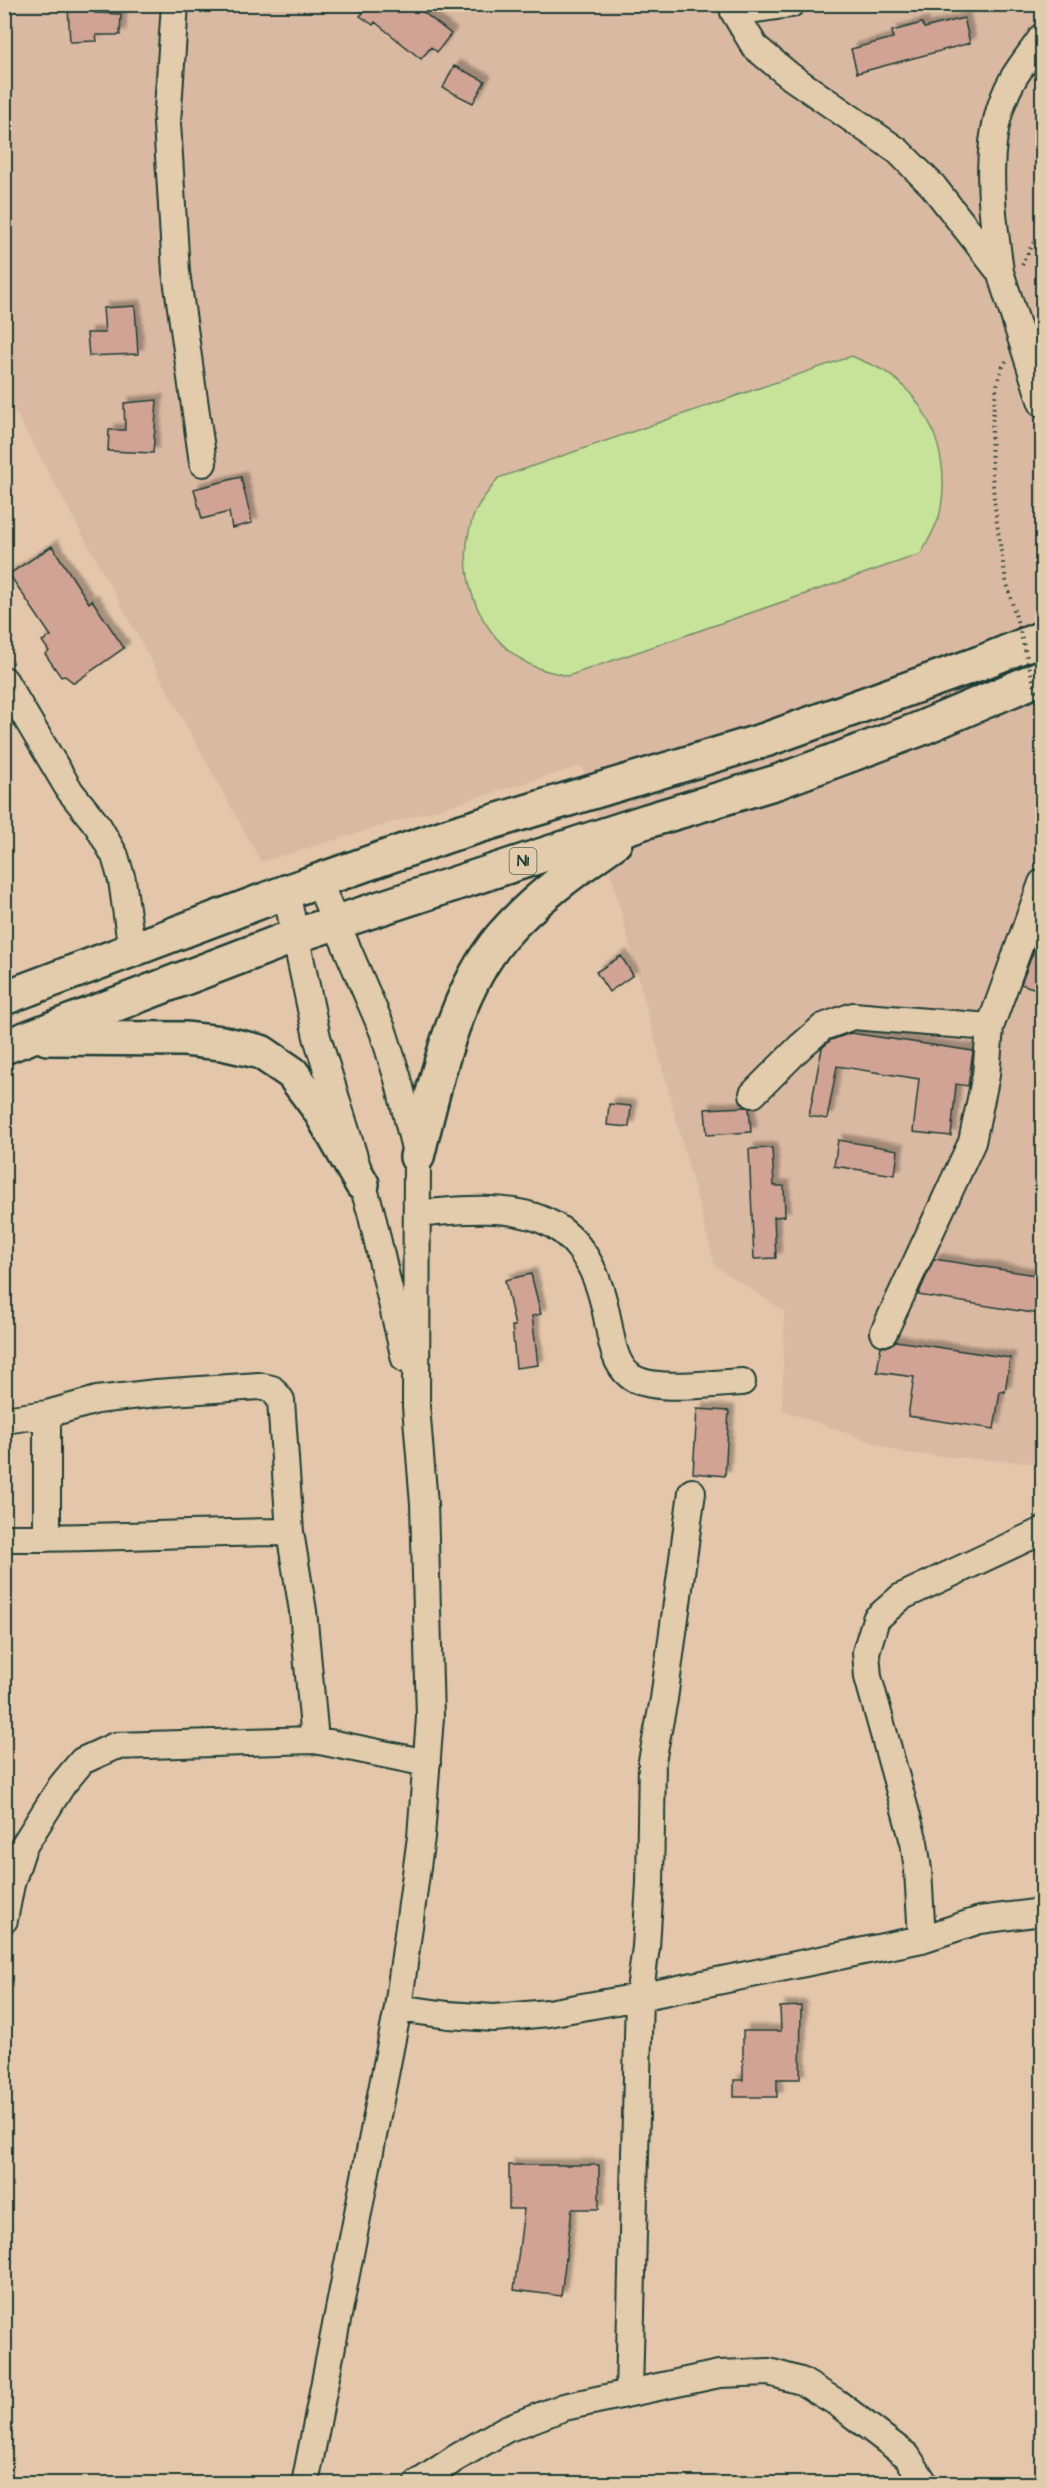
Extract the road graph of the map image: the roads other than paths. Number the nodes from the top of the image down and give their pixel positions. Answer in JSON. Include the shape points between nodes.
{"nodes":[{"id":1,"x":175,"y":4,"type":"edge"},
{"id":2,"x":791,"y":4,"type":"edge"},
{"id":3,"x":733,"y":8,"type":"edge"},
{"id":4,"x":1042,"y":37,"type":"edge"},
{"id":5,"x":1000,"y":272,"type":"junction"},
{"id":6,"x":1042,"y":403,"type":"edge"},
{"id":7,"x":203,"y":463,"type":"dead end"},
{"id":8,"x":1042,"y":638,"type":"edge"},
{"id":9,"x":1042,"y":677,"type":"edge"},
{"id":10,"x":4,"y":680,"type":"edge"},
{"id":11,"x":646,"y":821,"type":"junction"},
{"id":12,"x":318,"y":881,"type":"junction"},
{"id":13,"x":1042,"y":883,"type":"edge"},
{"id":14,"x":286,"y":892,"type":"junction"},
{"id":15,"x":336,"y":922,"type":"junction"},
{"id":16,"x":295,"y":936,"type":"junction"},
{"id":17,"x":132,"y":951,"type":"junction"},
{"id":18,"x":4,"y":998,"type":"edge"},
{"id":19,"x":990,"y":1027,"type":"junction"},
{"id":20,"x":16,"y":1043,"type":"edge"},
{"id":21,"x":753,"y":1094,"type":"dead end"},
{"id":22,"x":417,"y":1157,"type":"junction"},
{"id":23,"x":362,"y":1184,"type":"junction"},
{"id":24,"x":417,"y":1214,"type":"junction"},
{"id":25,"x":884,"y":1332,"type":"dead end"},
{"id":26,"x":742,"y":1382,"type":"dead end"},
{"id":27,"x":416,"y":1406,"type":"junction"},
{"id":28,"x":46,"y":1414,"type":"junction"},
{"id":29,"x":4,"y":1420,"type":"edge"},
{"id":30,"x":692,"y":1492,"type":"dead end"},
{"id":31,"x":1042,"y":1530,"type":"edge"},
{"id":32,"x":290,"y":1532,"type":"junction"},
{"id":33,"x":4,"y":1538,"type":"edge"},
{"id":34,"x":47,"y":1538,"type":"junction"},
{"id":35,"x":315,"y":1740,"type":"junction"},
{"id":36,"x":427,"y":1762,"type":"junction"},
{"id":37,"x":1042,"y":1912,"type":"edge"},
{"id":38,"x":4,"y":1920,"type":"edge"},
{"id":39,"x":922,"y":1939,"type":"junction"},
{"id":40,"x":639,"y":1997,"type":"junction"},
{"id":41,"x":398,"y":2008,"type":"junction"},
{"id":42,"x":629,"y":2392,"type":"junction"},
{"id":43,"x":305,"y":2484,"type":"edge"},
{"id":44,"x":417,"y":2484,"type":"edge"},
{"id":45,"x":925,"y":2484,"type":"edge"}],
"edges":[{"from":1,"to":7,"type":"street","via":[[167,123],[176,272]]},
{"from":2,"to":3,"type":"street"},
{"from":3,"to":5,"type":"street","via":[[755,47],[898,151],[933,186]]},
{"from":4,"to":5,"type":"street","via":[[1012,80],[997,121],[992,198]]},
{"from":5,"to":6,"type":"street"},
{"from":8,"to":12,"type":"highway","via":[[765,740],[449,835]]},
{"from":9,"to":11,"type":"highway","number":"N1","via":[[917,730],[788,778]]},
{"from":10,"to":17,"type":"street","via":[[70,791],[98,826],[115,856]]},
{"from":11,"to":15,"type":"highway","number":"N1"},
{"from":11,"to":22,"type":"highway","via":[[543,896],[502,937],[476,976],[454,1026]]},
{"from":12,"to":14,"type":"highway"},
{"from":12,"to":15,"type":"street"},
{"from":13,"to":19,"type":"street"},
{"from":14,"to":16,"type":"street"},
{"from":14,"to":17,"type":"highway"},
{"from":15,"to":16,"type":"highway","number":"N1"},
{"from":15,"to":22,"type":"street","via":[[383,1032]]},
{"from":16,"to":20,"type":"highway","number":"N1"},
{"from":16,"to":23,"type":"street","via":[[317,1037]]},
{"from":17,"to":18,"type":"highway"},
{"from":19,"to":21,"type":"street","via":[[853,1016],[823,1027]]},
{"from":19,"to":25,"type":"street","via":[[986,1075],[972,1142]]},
{"from":20,"to":23,"type":"highway","via":[[184,1039],[261,1052],[292,1073],[319,1109]]},
{"from":22,"to":24,"type":"street"},
{"from":23,"to":27,"type":"street"},
{"from":24,"to":26,"type":"street","via":[[495,1209],[525,1213],[554,1223],[575,1240],[594,1273],[618,1361],[629,1376],[647,1384]]},
{"from":24,"to":27,"type":"street"},
{"from":27,"to":36,"type":"street","via":[[429,1657]]},
{"from":28,"to":29,"type":"street"},
{"from":28,"to":32,"type":"street","via":[[97,1400],[156,1393],[259,1386],[272,1389],[281,1400]]},
{"from":28,"to":34,"type":"street"},
{"from":30,"to":40,"type":"street","via":[[652,1761],[650,1883]]},
{"from":31,"to":39,"type":"street","via":[[901,1597],[876,1619],[866,1652],[868,1677],[914,1842]]},
{"from":32,"to":34,"type":"street"},
{"from":32,"to":35,"type":"street","via":[[303,1611]]},
{"from":33,"to":34,"type":"street"},
{"from":35,"to":36,"type":"street"},
{"from":35,"to":38,"type":"street","via":[[116,1746],[82,1761],[23,1847]]},
{"from":36,"to":41,"type":"street"},
{"from":37,"to":39,"type":"street","via":[[980,1920]]},
{"from":39,"to":40,"type":"street"},
{"from":40,"to":41,"type":"street","via":[[494,2018]]},
{"from":40,"to":42,"type":"street"},
{"from":41,"to":43,"type":"street"},
{"from":42,"to":44,"type":"street","via":[[564,2407],[506,2429]]},
{"from":42,"to":45,"type":"street","via":[[719,2374],[769,2372],[801,2381],[836,2402],[907,2456]]}]}
